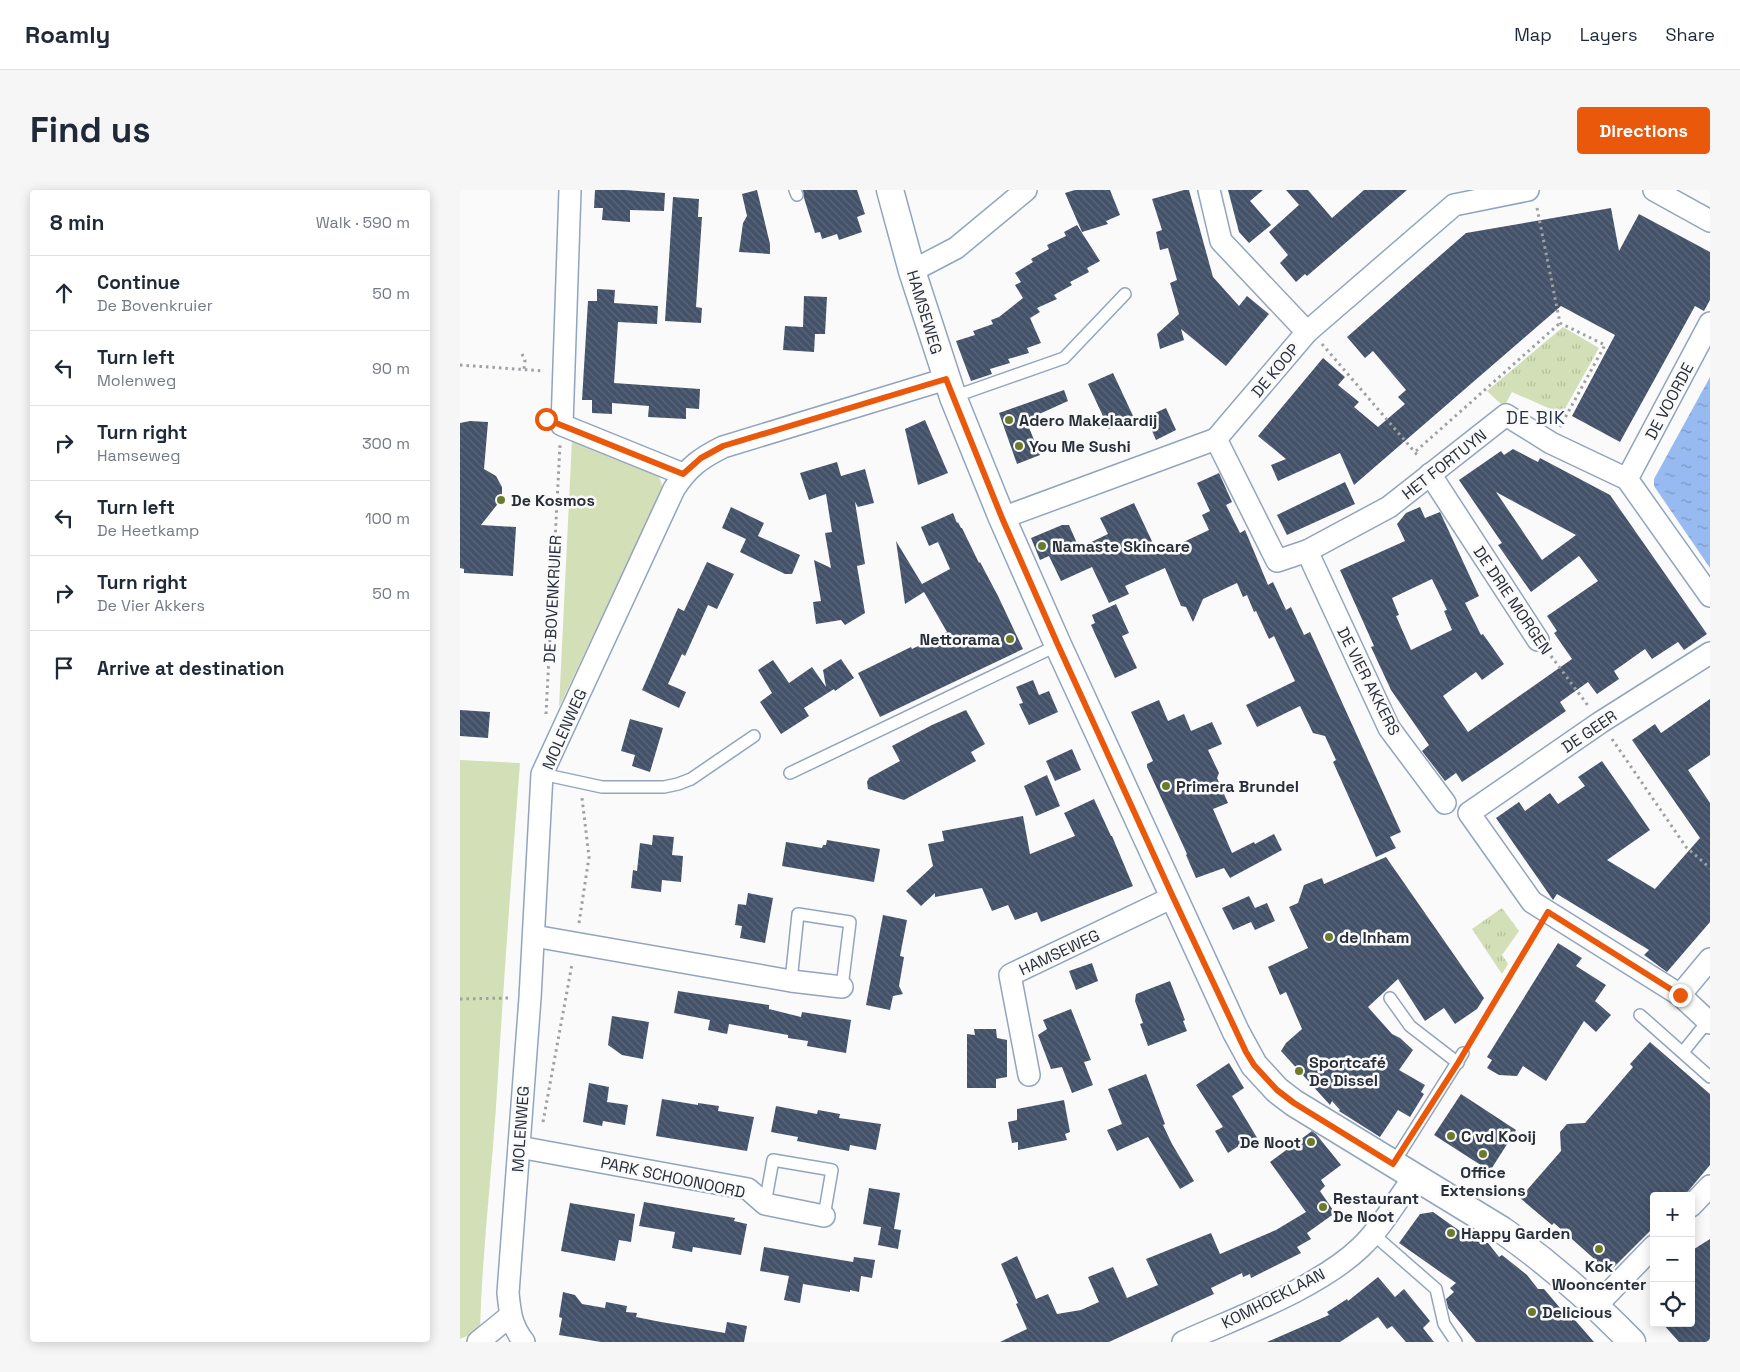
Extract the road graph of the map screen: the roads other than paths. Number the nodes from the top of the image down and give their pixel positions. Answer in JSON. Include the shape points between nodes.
{"nodes":[{"id":1,"x":570,"y":190,"type":"edge"},
{"id":2,"x":890,"y":190,"type":"edge"},
{"id":3,"x":1026,"y":190,"type":"edge"},
{"id":4,"x":1209,"y":190,"type":"edge"},
{"id":5,"x":1654,"y":190,"type":"edge"},
{"id":6,"x":1531,"y":195,"type":"edge"},
{"id":7,"x":1710,"y":221,"type":"edge"},
{"id":8,"x":912,"y":271,"type":"junction"},
{"id":9,"x":1125,"y":294,"type":"dead end"},
{"id":10,"x":1710,"y":323,"type":"edge"},
{"id":11,"x":1307,"y":332,"type":"junction"},
{"id":12,"x":949,"y":388,"type":"junction"},
{"id":13,"x":1216,"y":439,"type":"junction"},
{"id":14,"x":683,"y":474,"type":"junction"},
{"id":15,"x":1430,"y":474,"type":"junction"},
{"id":16,"x":1627,"y":479,"type":"junction"},
{"id":17,"x":1002,"y":518,"type":"junction"},
{"id":18,"x":1306,"y":551,"type":"junction"},
{"id":19,"x":1710,"y":596,"type":"edge"},
{"id":20,"x":1538,"y":640,"type":"road end"},
{"id":21,"x":1058,"y":645,"type":"junction"},
{"id":22,"x":1710,"y":653,"type":"edge"},
{"id":23,"x":754,"y":736,"type":"dead end"},
{"id":24,"x":790,"y":773,"type":"dead end"},
{"id":25,"x":542,"y":774,"type":"junction"},
{"id":26,"x":1445,"y":804,"type":"dead end"},
{"id":27,"x":1173,"y":897,"type":"junction"},
{"id":28,"x":534,"y":936,"type":"junction"},
{"id":29,"x":1710,"y":960,"type":"edge"},
{"id":30,"x":791,"y":981,"type":"junction"},
{"id":31,"x":842,"y":987,"type":"joint"},
{"id":32,"x":1680,"y":995,"type":"junction"},
{"id":33,"x":1390,"y":998,"type":"dead end"},
{"id":34,"x":1640,"y":1015,"type":"dead end"},
{"id":35,"x":1709,"y":1022,"type":"edge"},
{"id":36,"x":1683,"y":1052,"type":"junction"},
{"id":37,"x":1029,"y":1075,"type":"dead end"},
{"id":38,"x":1710,"y":1076,"type":"edge"},
{"id":39,"x":529,"y":1149,"type":"junction"},
{"id":40,"x":1403,"y":1170,"type":"junction"},
{"id":41,"x":1710,"y":1186,"type":"edge"},
{"id":42,"x":1695,"y":1202,"type":"edge"},
{"id":43,"x":765,"y":1204,"type":"junction"},
{"id":44,"x":824,"y":1216,"type":"joint"},
{"id":45,"x":1373,"y":1234,"type":"junction"},
{"id":46,"x":1650,"y":1250,"type":"edge"},
{"id":47,"x":1596,"y":1306,"type":"junction"},
{"id":48,"x":510,"y":1316,"type":"junction"},
{"id":49,"x":478,"y":1342,"type":"edge"},
{"id":50,"x":524,"y":1342,"type":"edge"},
{"id":51,"x":1183,"y":1342,"type":"edge"},
{"id":52,"x":1456,"y":1342,"type":"edge"},
{"id":53,"x":1632,"y":1342,"type":"edge"}],
"edges":[{"from":1,"to":14,"type":"street","via":[[563,372],[554,422]]},
{"from":2,"to":8,"type":"street","name":"HAMSEWEG"},
{"from":3,"to":8,"type":"street","via":[[956,248]]},
{"from":4,"to":11,"type":"street","via":[[1221,241]]},
{"from":5,"to":7,"type":"street"},
{"from":6,"to":11,"type":"street","name":"DE KOOP","via":[[1454,205]]},
{"from":8,"to":12,"type":"street","name":"HAMSEWEG"},
{"from":9,"to":12,"type":"lane","via":[[1064,358]]},
{"from":10,"to":16,"type":"street","name":"DE VOORDE"},
{"from":11,"to":13,"type":"street","name":"DE KOOP"},
{"from":12,"to":14,"type":"street","name":"MOLENWEG","via":[[723,446],[701,458]]},
{"from":12,"to":17,"type":"street","name":"HAMSEWEG"},
{"from":13,"to":17,"type":"street","name":"DE KOOP"},
{"from":13,"to":18,"type":"street","name":"HET FORTUYN","via":[[1277,560]]},
{"from":14,"to":25,"type":"street","name":"MOLENWEG"},
{"from":15,"to":16,"type":"street","name":"HET FORTUYN","via":[[1506,415],[1551,443]]},
{"from":15,"to":18,"type":"street","name":"HET FORTUYN","via":[[1389,508]]},
{"from":15,"to":20,"type":"street","name":"DE DRIE MORGEN"},
{"from":16,"to":19,"type":"street","name":"HET FORTUYN"},
{"from":17,"to":21,"type":"street","name":"HAMSEWEG"},
{"from":18,"to":26,"type":"street","name":"DE VIER AKKERS","via":[[1389,728]]},
{"from":21,"to":24,"type":"lane"},
{"from":21,"to":27,"type":"street","name":"HAMSEWEG"},
{"from":22,"to":32,"type":"street","name":"DE GEER","via":[[1601,722],[1469,813],[1532,902]]},
{"from":23,"to":25,"type":"lane","via":[[691,779],[664,787],[602,787]]},
{"from":25,"to":28,"type":"street","name":"MOLENWEG"},
{"from":27,"to":37,"type":"street","name":"HAMSEWEG","via":[[1010,975]]},
{"from":27,"to":40,"type":"street","name":"HAMSEWEG","via":[[1236,1032],[1263,1076],[1294,1103]]},
{"from":28,"to":30,"type":"street"},
{"from":28,"to":39,"type":"street","name":"MOLENWEG","via":[[530,998]]},
{"from":29,"to":32,"type":"street"},
{"from":30,"to":31,"type":"street"},
{"from":30,"to":31,"type":"lane","via":[[798,914],[850,922]]},
{"from":32,"to":35,"type":"street"},
{"from":33,"to":40,"type":"lane","via":[[1410,1026],[1460,1058]]},
{"from":34,"to":36,"type":"lane"},
{"from":35,"to":36,"type":"lane"},
{"from":36,"to":38,"type":"lane"},
{"from":39,"to":43,"type":"street","name":"PARK SCHOONOORD","via":[[748,1189]]},
{"from":39,"to":48,"type":"street","name":"MOLENWEG","via":[[508,1292]]},
{"from":40,"to":45,"type":"street","name":"KOMHOEKLAAN"},
{"from":40,"to":47,"type":"street","name":"HAMSEWEG","via":[[1521,1243]]},
{"from":41,"to":42,"type":"street"},
{"from":43,"to":44,"type":"street","name":"PARK SCHOONOORD"},
{"from":43,"to":44,"type":"lane","via":[[773,1160],[832,1170]]},
{"from":45,"to":51,"type":"street","name":"KOMHOEKLAAN","via":[[1347,1258],[1307,1284]]},
{"from":45,"to":52,"type":"lane","via":[[1436,1289],[1444,1324]]},
{"from":46,"to":47,"type":"street"},
{"from":47,"to":53,"type":"street","name":"HAMSEWEG"},
{"from":48,"to":49,"type":"street"},
{"from":48,"to":50,"type":"street","name":"MOLENWEG"}]}
